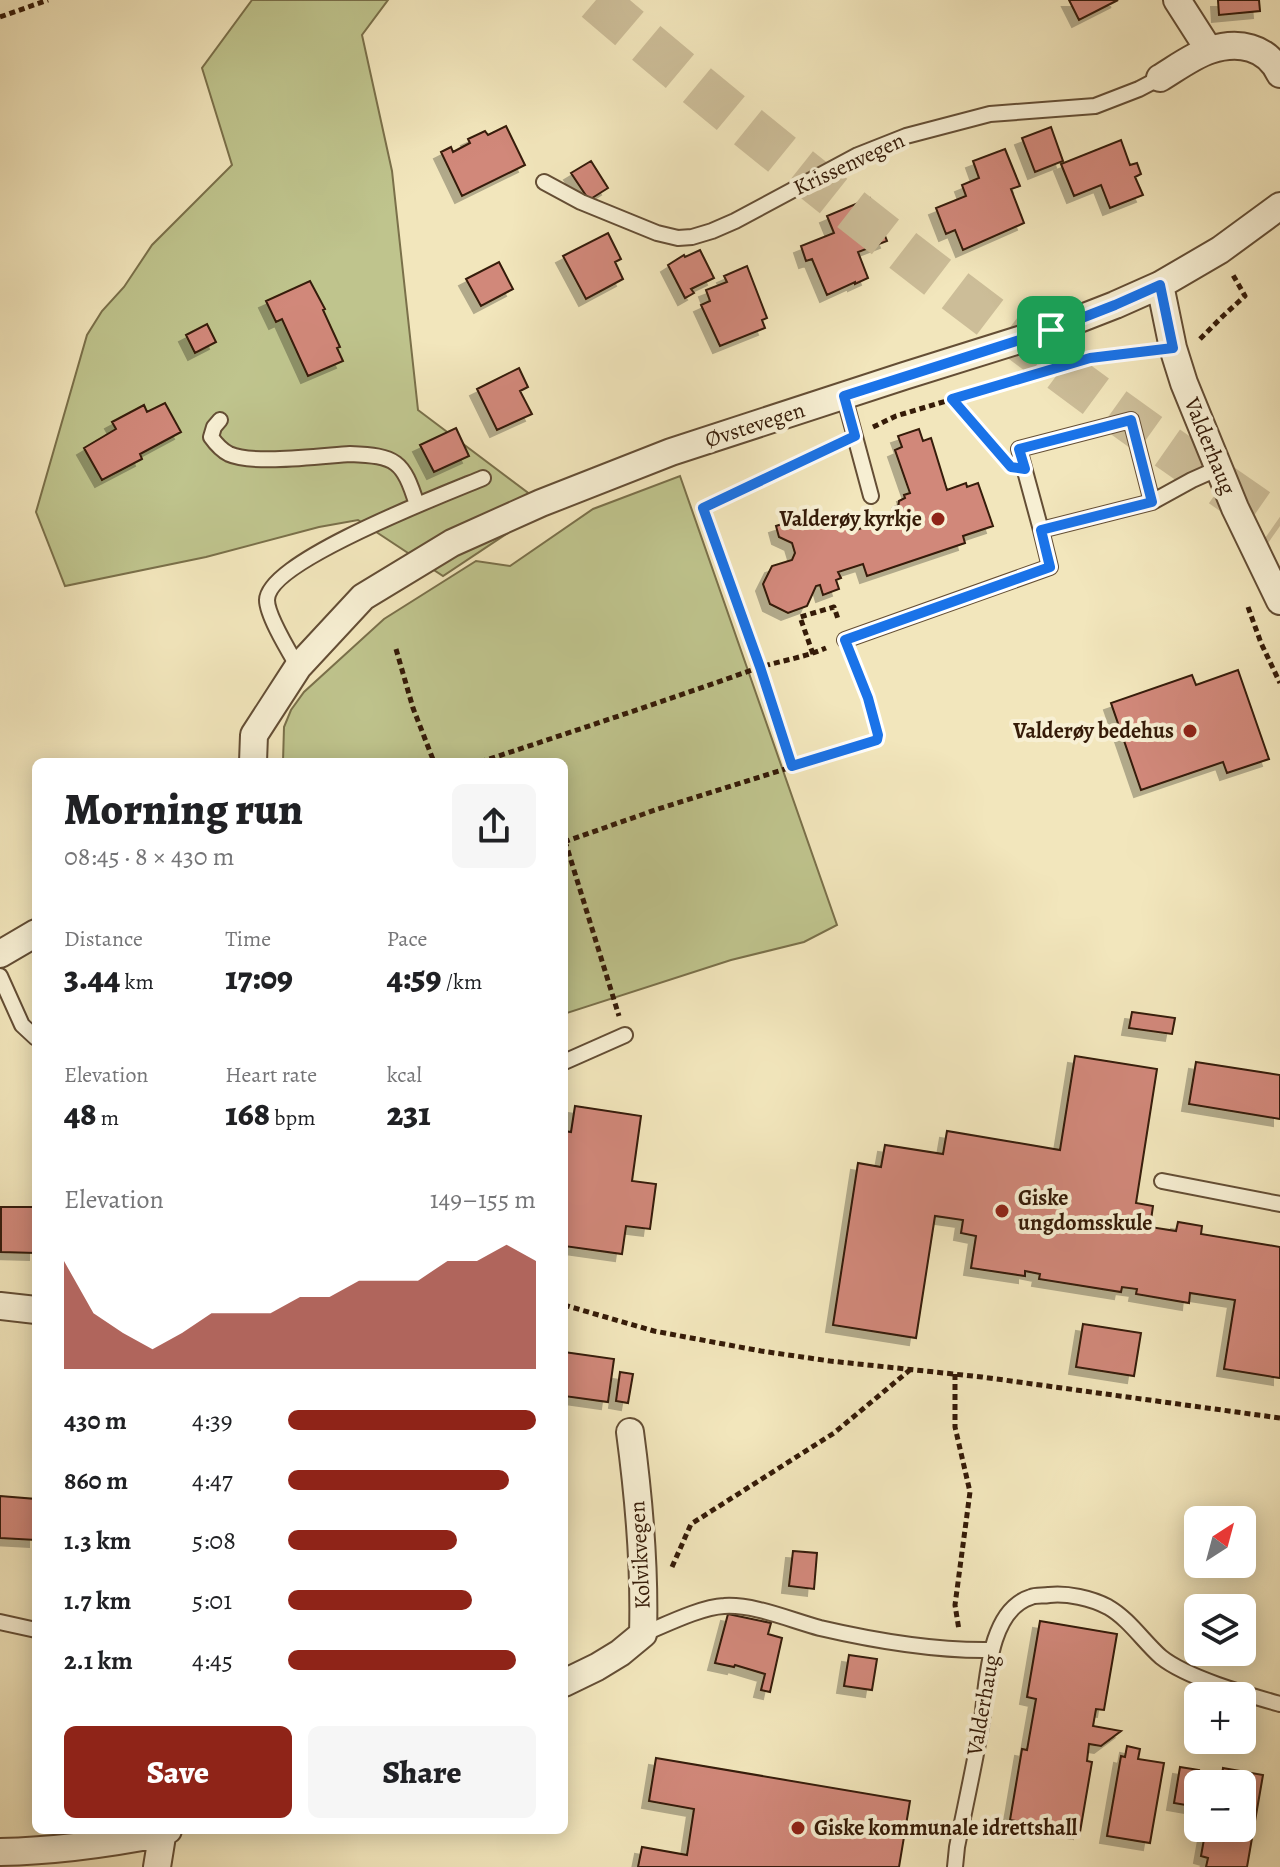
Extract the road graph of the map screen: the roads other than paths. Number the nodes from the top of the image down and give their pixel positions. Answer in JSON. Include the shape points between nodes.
{"nodes":[{"id":1,"x":1177,"y":0,"type":"edge"},
{"id":2,"x":1209,"y":50,"type":"junction"},
{"id":3,"x":1280,"y":74,"type":"edge"},
{"id":4,"x":1160,"y":78,"type":"joint"},
{"id":5,"x":544,"y":182,"type":"dead end"},
{"id":6,"x":1280,"y":206,"type":"edge"},
{"id":7,"x":1160,"y":285,"type":"junction"},
{"id":8,"x":844,"y":396,"type":"junction"},
{"id":9,"x":220,"y":420,"type":"dead end"},
{"id":10,"x":1219,"y":468,"type":"junction"},
{"id":11,"x":483,"y":478,"type":"dead end"},
{"id":12,"x":871,"y":496,"type":"dead end"},
{"id":13,"x":1152,"y":502,"type":"junction"},
{"id":14,"x":417,"y":505,"type":"junction"},
{"id":15,"x":1041,"y":530,"type":"junction"},
{"id":16,"x":1280,"y":601,"type":"edge"},
{"id":17,"x":845,"y":640,"type":"road end"},
{"id":18,"x":298,"y":667,"type":"junction"},
{"id":19,"x":253,"y":758,"type":"edge"},
{"id":20,"x":32,"y":935,"type":"edge"},
{"id":21,"x":0,"y":954,"type":"edge"},
{"id":22,"x":0,"y":976,"type":"edge"},
{"id":23,"x":32,"y":1034,"type":"edge"},
{"id":24,"x":625,"y":1035,"type":"road end"},
{"id":25,"x":568,"y":1060,"type":"edge"},
{"id":26,"x":1162,"y":1181,"type":"dead end"},
{"id":27,"x":1280,"y":1204,"type":"edge"},
{"id":28,"x":0,"y":1306,"type":"edge"},
{"id":29,"x":32,"y":1310,"type":"edge"},
{"id":30,"x":630,"y":1432,"type":"dead end"},
{"id":31,"x":0,"y":1622,"type":"edge"},
{"id":32,"x":32,"y":1629,"type":"edge"},
{"id":33,"x":643,"y":1634,"type":"junction"},
{"id":34,"x":991,"y":1650,"type":"junction"},
{"id":35,"x":568,"y":1681,"type":"edge"},
{"id":36,"x":1280,"y":1704,"type":"edge"},
{"id":37,"x":150,"y":1834,"type":"edge"},
{"id":38,"x":163,"y":1834,"type":"edge"},
{"id":39,"x":0,"y":1852,"type":"edge"},
{"id":40,"x":157,"y":1867,"type":"edge"},
{"id":41,"x":955,"y":1867,"type":"edge"}],
"edges":[{"from":1,"to":2,"type":"street"},
{"from":2,"to":3,"type":"street","name":"Krissenvegen","via":[[1256,49],[1268,55]]},
{"from":2,"to":4,"type":"street","name":"Krissenvegen"},
{"from":4,"to":5,"type":"lane","name":"Krissenvegen","via":[[1095,106],[990,114],[906,136],[692,237],[657,233]]},
{"from":6,"to":7,"type":"street","name":"Øvstevegen"},
{"from":7,"to":8,"type":"street","name":"Øvstevegen","via":[[1051,330]]},
{"from":7,"to":10,"type":"street","name":"Valderhaug","via":[[1184,383]]},
{"from":8,"to":12,"type":"lane"},
{"from":8,"to":18,"type":"street","name":"Øvstevegen","via":[[671,452],[452,543],[363,597]]},
{"from":9,"to":14,"type":"lane","via":[[211,437],[230,455],[259,460],[350,454],[395,462],[408,477]]},
{"from":10,"to":13,"type":"lane"},
{"from":10,"to":16,"type":"street","name":"Valderhaug"},
{"from":11,"to":14,"type":"lane"},
{"from":13,"to":15,"type":"lane"},
{"from":13,"to":15,"type":"lane","via":[[1131,420],[1019,449]]},
{"from":14,"to":18,"type":"lane","via":[[314,555],[276,583],[267,603]]},
{"from":15,"to":17,"type":"lane","via":[[1050,567]]},
{"from":18,"to":19,"type":"street","name":"Øvstevegen","via":[[254,735]]},
{"from":20,"to":21,"type":"street"},
{"from":22,"to":23,"type":"lane","via":[[22,1025]]},
{"from":24,"to":25,"type":"lane"},
{"from":26,"to":27,"type":"lane"},
{"from":28,"to":29,"type":"street"},
{"from":30,"to":33,"type":"street","name":"Kolvikvegen"},
{"from":31,"to":32,"type":"lane"},
{"from":33,"to":34,"type":"lane","via":[[710,1608],[738,1605],[893,1643]]},
{"from":33,"to":35,"type":"street","name":"Kolvikvegen"},
{"from":34,"to":36,"type":"lane","name":"Valderhaug","via":[[1004,1619],[1031,1597],[1087,1599],[1109,1607],[1180,1669]]},
{"from":34,"to":41,"type":"lane","name":"Valderhaug"},
{"from":37,"to":39,"type":"street","via":[[99,1845]]},
{"from":38,"to":40,"type":"street"}]}
